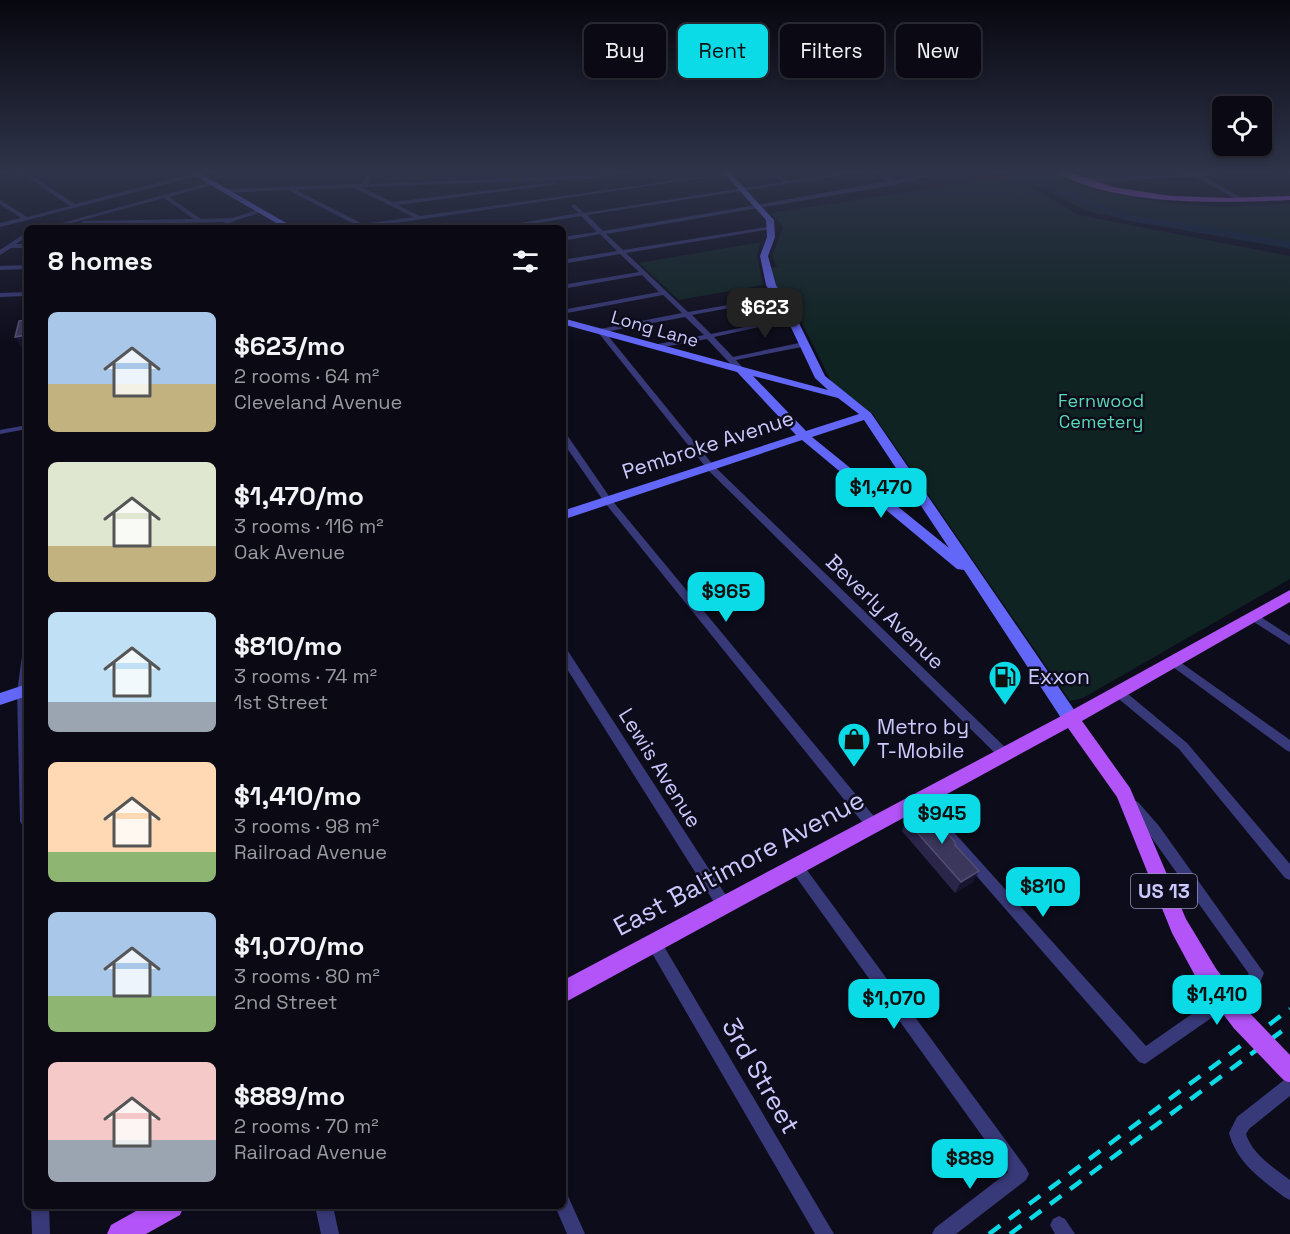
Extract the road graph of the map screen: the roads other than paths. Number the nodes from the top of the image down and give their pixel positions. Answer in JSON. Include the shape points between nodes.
{"nodes":[{"id":1,"x":771,"y":227,"type":"edge"},
{"id":2,"x":597,"y":228,"type":"edge"},
{"id":3,"x":627,"y":228,"type":"edge"},
{"id":4,"x":767,"y":228,"type":"edge"},
{"id":5,"x":601,"y":232,"type":"junction"},
{"id":6,"x":24,"y":236,"type":"edge"},
{"id":7,"x":566,"y":238,"type":"edge"},
{"id":8,"x":8,"y":246,"type":"junction"},
{"id":9,"x":24,"y":246,"type":"edge"},
{"id":10,"x":621,"y":252,"type":"junction"},
{"id":11,"x":0,"y":253,"type":"edge"},
{"id":12,"x":566,"y":261,"type":"edge"},
{"id":13,"x":24,"y":267,"type":"edge"},
{"id":14,"x":0,"y":268,"type":"edge"},
{"id":15,"x":642,"y":273,"type":"junction"},
{"id":16,"x":566,"y":286,"type":"edge"},
{"id":17,"x":663,"y":293,"type":"junction"},
{"id":18,"x":24,"y":294,"type":"edge"},
{"id":19,"x":0,"y":295,"type":"edge"},
{"id":20,"x":777,"y":297,"type":"junction"},
{"id":21,"x":686,"y":315,"type":"junction"},
{"id":22,"x":566,"y":318,"type":"edge"},
{"id":23,"x":792,"y":319,"type":"junction"},
{"id":24,"x":566,"y":320,"type":"edge"},
{"id":25,"x":600,"y":331,"type":"junction"},
{"id":26,"x":709,"y":336,"type":"junction"},
{"id":27,"x":804,"y":344,"type":"junction"},
{"id":28,"x":656,"y":347,"type":"junction"},
{"id":29,"x":732,"y":359,"type":"junction"},
{"id":30,"x":741,"y":370,"type":"junction"},
{"id":31,"x":843,"y":397,"type":"junction"},
{"id":32,"x":867,"y":415,"type":"junction"},
{"id":33,"x":24,"y":428,"type":"edge"},
{"id":34,"x":0,"y":432,"type":"edge"},
{"id":35,"x":805,"y":436,"type":"junction"},
{"id":36,"x":566,"y":440,"type":"edge"},
{"id":37,"x":711,"y":468,"type":"junction"},
{"id":38,"x":608,"y":501,"type":"junction"},
{"id":39,"x":566,"y":515,"type":"edge"},
{"id":40,"x":976,"y":577,"type":"junction"},
{"id":41,"x":1290,"y":595,"type":"edge"},
{"id":42,"x":1252,"y":616,"type":"junction"},
{"id":43,"x":1290,"y":641,"type":"edge"},
{"id":44,"x":566,"y":657,"type":"edge"},
{"id":45,"x":1173,"y":661,"type":"junction"},
{"id":46,"x":24,"y":691,"type":"edge"},
{"id":47,"x":1118,"y":692,"type":"junction"},
{"id":48,"x":0,"y":699,"type":"edge"},
{"id":49,"x":1071,"y":719,"type":"junction"},
{"id":50,"x":1290,"y":747,"type":"edge"},
{"id":51,"x":1005,"y":755,"type":"junction"},
{"id":52,"x":1128,"y":802,"type":"junction"},
{"id":53,"x":872,"y":825,"type":"junction"},
{"id":54,"x":939,"y":826,"type":"edge"},
{"id":55,"x":796,"y":866,"type":"junction"},
{"id":56,"x":1290,"y":874,"type":"edge"},
{"id":57,"x":724,"y":905,"type":"junction"},
{"id":58,"x":654,"y":944,"type":"junction"},
{"id":59,"x":566,"y":991,"type":"edge"},
{"id":60,"x":1290,"y":1071,"type":"edge"},
{"id":61,"x":1290,"y":1086,"type":"edge"},
{"id":62,"x":1290,"y":1191,"type":"edge"},
{"id":63,"x":40,"y":1209,"type":"edge"},
{"id":64,"x":166,"y":1209,"type":"edge"},
{"id":65,"x":325,"y":1209,"type":"edge"},
{"id":66,"x":565,"y":1209,"type":"edge"},
{"id":67,"x":41,"y":1234,"type":"edge"},
{"id":68,"x":120,"y":1234,"type":"edge"},
{"id":69,"x":330,"y":1234,"type":"edge"},
{"id":70,"x":576,"y":1234,"type":"edge"},
{"id":71,"x":825,"y":1234,"type":"edge"},
{"id":72,"x":941,"y":1234,"type":"edge"}],
"edges":[{"from":1,"to":20,"type":"street","via":[[764,256]]},
{"from":2,"to":5,"type":"street"},
{"from":3,"to":5,"type":"street"},
{"from":4,"to":10,"type":"street"},
{"from":5,"to":7,"type":"street"},
{"from":5,"to":10,"type":"street"},
{"from":6,"to":8,"type":"street"},
{"from":8,"to":9,"type":"street"},
{"from":8,"to":11,"type":"street"},
{"from":10,"to":12,"type":"street"},
{"from":10,"to":15,"type":"street"},
{"from":13,"to":14,"type":"street"},
{"from":15,"to":16,"type":"street"},
{"from":15,"to":17,"type":"street"},
{"from":17,"to":21,"type":"street"},
{"from":17,"to":22,"type":"street"},
{"from":18,"to":19,"type":"street"},
{"from":20,"to":21,"type":"street"},
{"from":20,"to":23,"type":"street"},
{"from":21,"to":25,"type":"street"},
{"from":21,"to":26,"type":"street"},
{"from":23,"to":26,"type":"street"},
{"from":23,"to":27,"type":"street"},
{"from":24,"to":25,"type":"street","name":"Long Lane"},
{"from":25,"to":28,"type":"street","name":"Long Lane"},
{"from":25,"to":37,"type":"street","name":"Beverly Avenue"},
{"from":26,"to":28,"type":"street"},
{"from":26,"to":29,"type":"street"},
{"from":27,"to":29,"type":"street"},
{"from":27,"to":31,"type":"street","via":[[820,378]]},
{"from":28,"to":30,"type":"street","name":"Long Lane"},
{"from":29,"to":30,"type":"street"},
{"from":30,"to":31,"type":"street","name":"Long Lane"},
{"from":30,"to":35,"type":"street"},
{"from":31,"to":32,"type":"street"},
{"from":32,"to":35,"type":"street","name":"Pembroke Avenue"},
{"from":32,"to":40,"type":"street"},
{"from":33,"to":34,"type":"street"},
{"from":35,"to":37,"type":"street","name":"Pembroke Avenue"},
{"from":35,"to":40,"type":"street"},
{"from":36,"to":38,"type":"street"},
{"from":37,"to":38,"type":"street","name":"Pembroke Avenue"},
{"from":37,"to":51,"type":"street","name":"Beverly Avenue"},
{"from":38,"to":39,"type":"street","name":"Pembroke Avenue"},
{"from":38,"to":53,"type":"street"},
{"from":40,"to":49,"type":"street"},
{"from":41,"to":42,"type":"main road","name":"East Baltimore Avenue"},
{"from":42,"to":43,"type":"street"},
{"from":42,"to":45,"type":"main road","name":"East Baltimore Avenue"},
{"from":44,"to":57,"type":"street","name":"Lewis Avenue"},
{"from":45,"to":47,"type":"main road","name":"East Baltimore Avenue"},
{"from":45,"to":50,"type":"street"},
{"from":46,"to":48,"type":"street"},
{"from":47,"to":49,"type":"main road","name":"East Baltimore Avenue"},
{"from":47,"to":56,"type":"street","via":[[1175,738]]},
{"from":49,"to":51,"type":"main road","name":"East Baltimore Avenue"},
{"from":49,"to":52,"type":"main road","number":"US 13"},
{"from":51,"to":53,"type":"main road","name":"East Baltimore Avenue","via":[[921,806]]},
{"from":52,"to":54,"type":"street","via":[[1154,830],[1257,973],[1254,980],[1145,1056]]},
{"from":52,"to":60,"type":"main road","number":"US 13","bridge":true,"via":[[1175,917],[1207,975],[1243,1022]]},
{"from":53,"to":55,"type":"main road","name":"East Baltimore Avenue"},
{"from":55,"to":57,"type":"main road","name":"East Baltimore Avenue"},
{"from":55,"to":72,"type":"street","via":[[1020,1174]]},
{"from":57,"to":58,"type":"main road","name":"East Baltimore Avenue"},
{"from":58,"to":59,"type":"main road","name":"East Baltimore Avenue"},
{"from":58,"to":71,"type":"street","name":"3rd Street"},
{"from":61,"to":62,"type":"street","via":[[1238,1129],[1238,1139],[1251,1158]]},
{"from":63,"to":67,"type":"street"},
{"from":64,"to":68,"type":"main road"},
{"from":65,"to":69,"type":"street"},
{"from":66,"to":70,"type":"street"}]}
